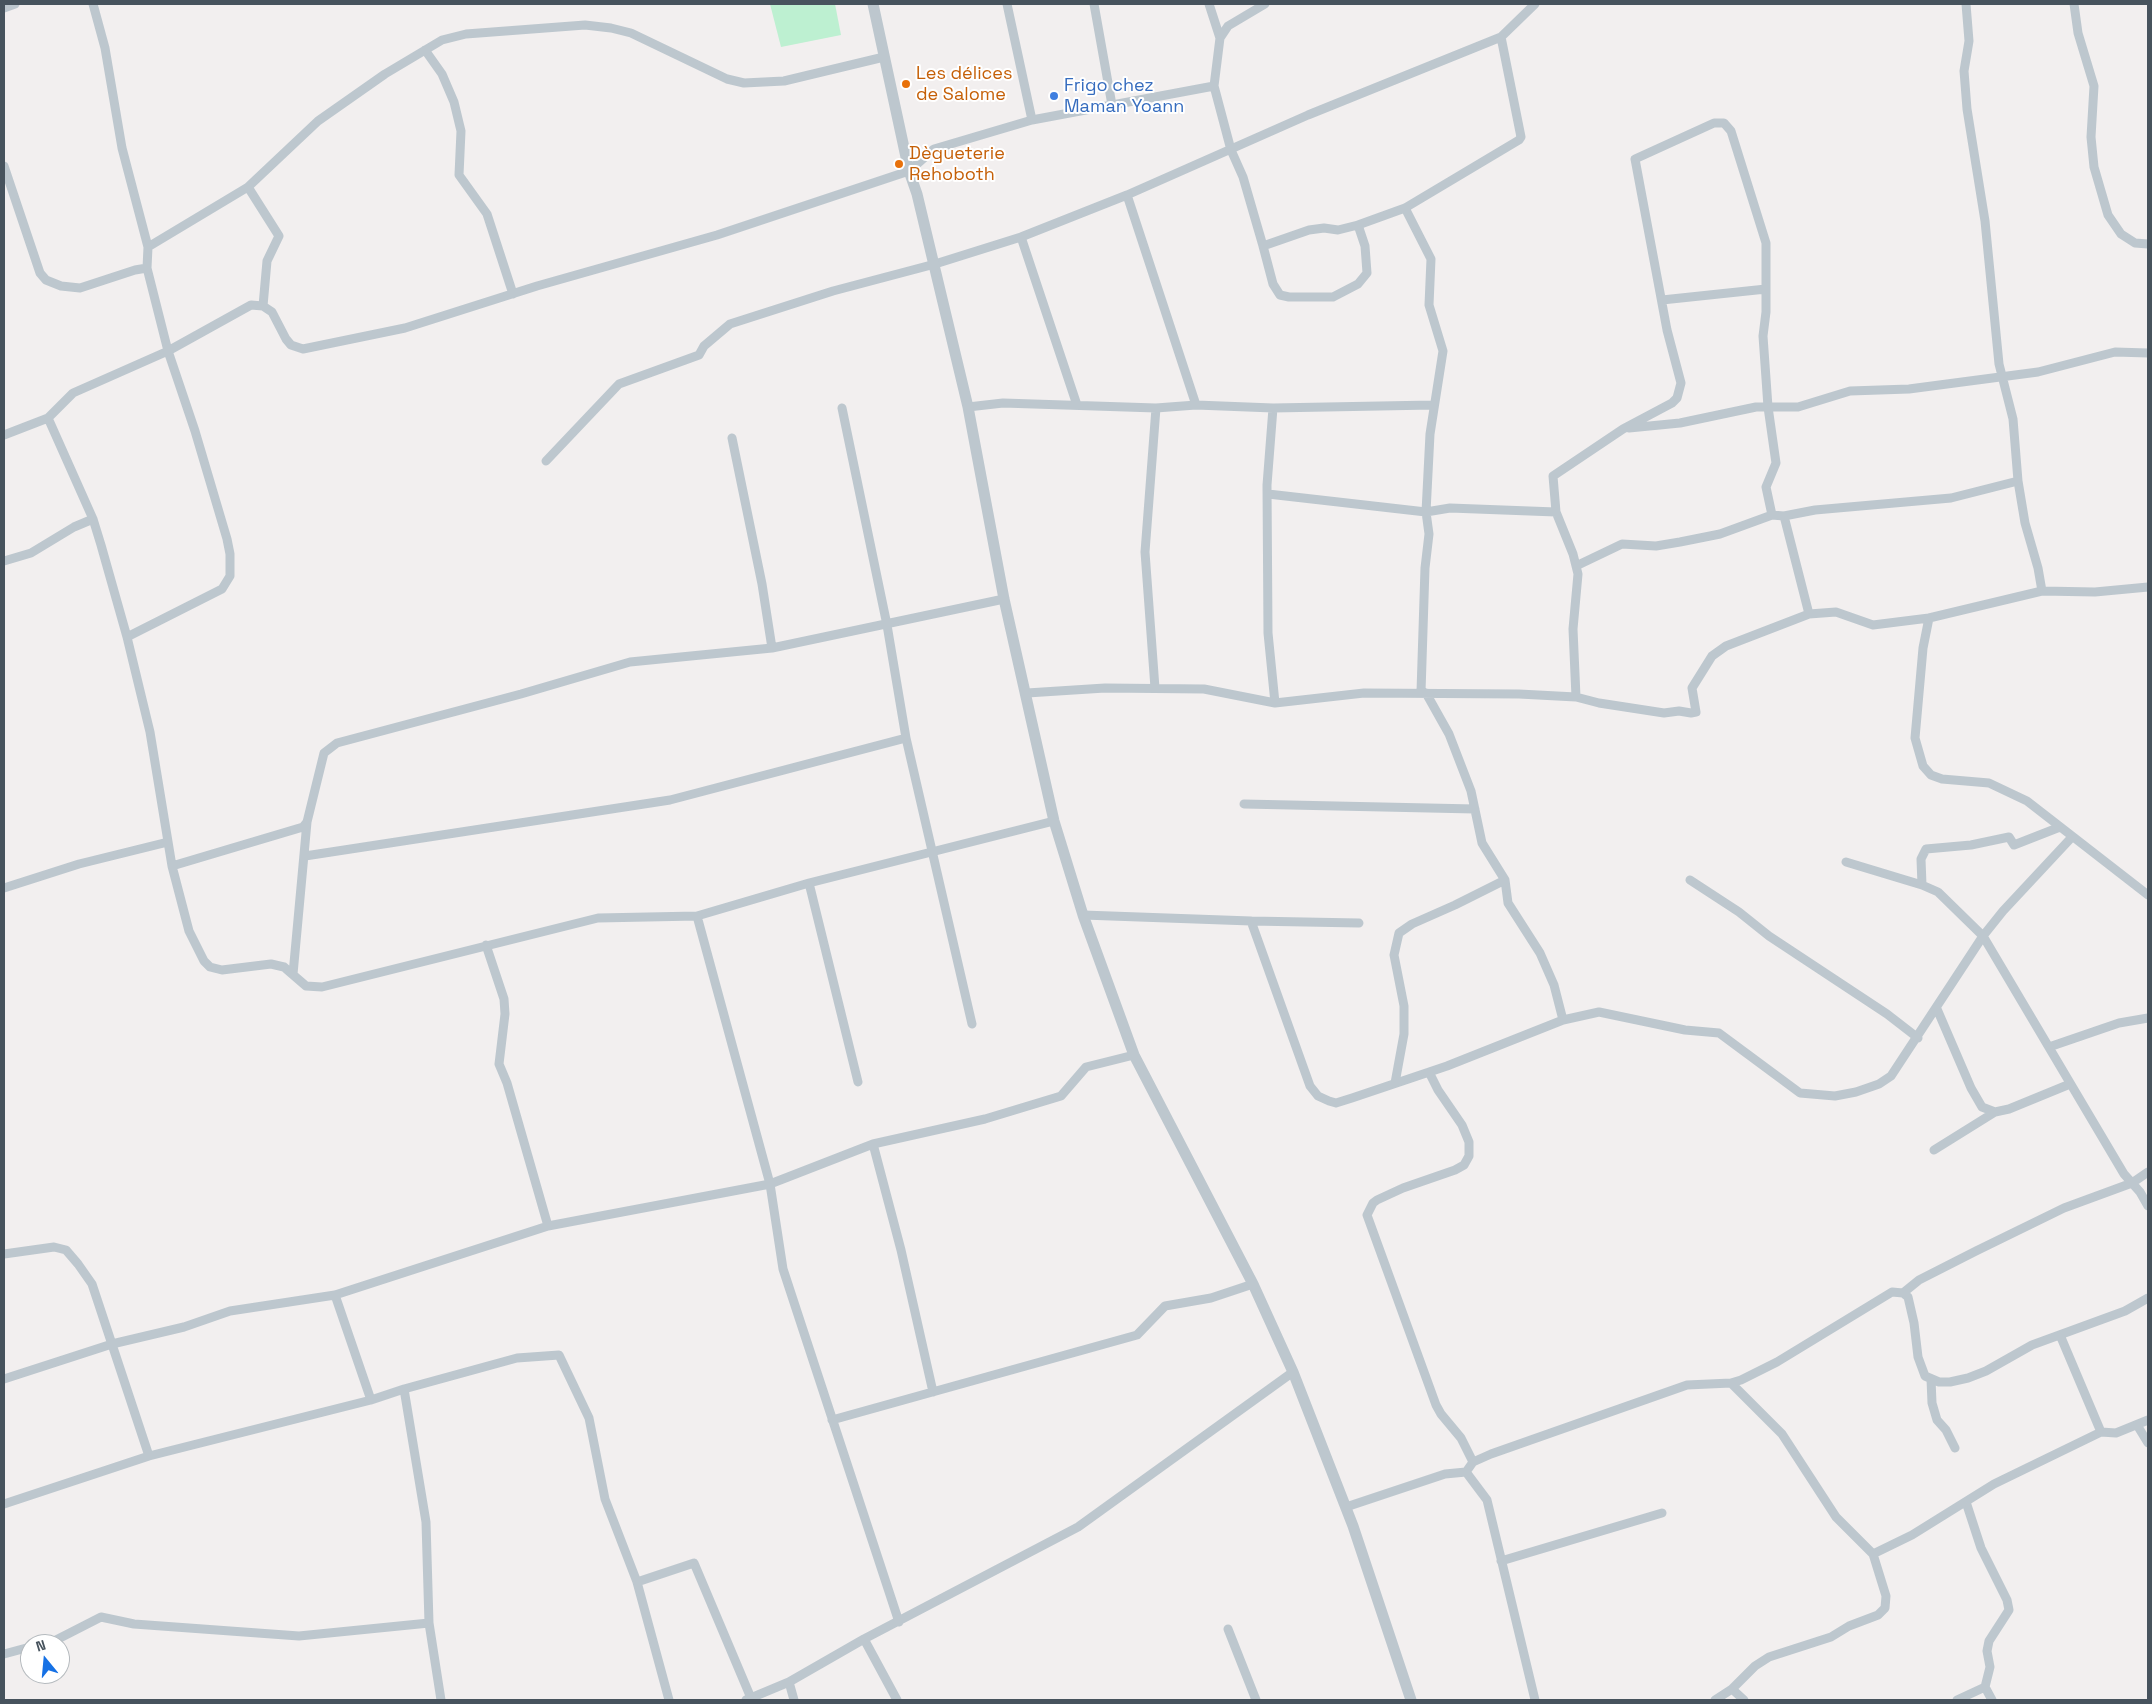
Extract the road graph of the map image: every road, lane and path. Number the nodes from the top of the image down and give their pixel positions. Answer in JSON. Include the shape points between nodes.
{"nodes":[{"id":1,"x":15,"y":4,"type":"edge"},
{"id":2,"x":93,"y":4,"type":"edge"},
{"id":3,"x":873,"y":4,"type":"edge"},
{"id":4,"x":1007,"y":4,"type":"edge"},
{"id":5,"x":1094,"y":4,"type":"edge"},
{"id":6,"x":1209,"y":4,"type":"edge"},
{"id":7,"x":1265,"y":4,"type":"edge"},
{"id":8,"x":1535,"y":4,"type":"edge"},
{"id":9,"x":1966,"y":4,"type":"edge"},
{"id":10,"x":2074,"y":4,"type":"edge"},
{"id":11,"x":4,"y":8,"type":"edge"},
{"id":12,"x":1501,"y":37,"type":"junction"},
{"id":13,"x":1220,"y":38,"type":"junction"},
{"id":14,"x":425,"y":50,"type":"junction"},
{"id":15,"x":884,"y":56,"type":"junction"},
{"id":16,"x":1214,"y":86,"type":"junction"},
{"id":17,"x":1112,"y":105,"type":"junction"},
{"id":18,"x":1032,"y":120,"type":"junction"},
{"id":19,"x":1231,"y":150,"type":"junction"},
{"id":20,"x":4,"y":166,"type":"edge"},
{"id":21,"x":910,"y":170,"type":"junction"},
{"id":22,"x":248,"y":187,"type":"junction"},
{"id":23,"x":1126,"y":195,"type":"junction"},
{"id":24,"x":1405,"y":208,"type":"junction"},
{"id":25,"x":1358,"y":225,"type":"junction"},
{"id":26,"x":1020,"y":237,"type":"junction"},
{"id":27,"x":2148,"y":244,"type":"edge"},
{"id":28,"x":1263,"y":246,"type":"junction"},
{"id":29,"x":148,"y":247,"type":"junction"},
{"id":30,"x":934,"y":264,"type":"junction"},
{"id":31,"x":147,"y":268,"type":"junction"},
{"id":32,"x":1766,"y":288,"type":"junction"},
{"id":33,"x":513,"y":294,"type":"junction"},
{"id":34,"x":1662,"y":300,"type":"junction"},
{"id":35,"x":263,"y":306,"type":"junction"},
{"id":36,"x":168,"y":351,"type":"junction"},
{"id":37,"x":2148,"y":353,"type":"edge"},
{"id":38,"x":2003,"y":377,"type":"junction"},
{"id":39,"x":1077,"y":404,"type":"junction"},
{"id":40,"x":1196,"y":405,"type":"junction"},
{"id":41,"x":1433,"y":405,"type":"junction"},
{"id":42,"x":968,"y":407,"type":"junction"},
{"id":43,"x":1768,"y":407,"type":"junction"},
{"id":44,"x":842,"y":408,"type":"dead end"},
{"id":45,"x":1156,"y":408,"type":"junction"},
{"id":46,"x":1273,"y":408,"type":"junction"},
{"id":47,"x":48,"y":418,"type":"junction"},
{"id":48,"x":1624,"y":428,"type":"junction"},
{"id":49,"x":4,"y":435,"type":"edge"},
{"id":50,"x":732,"y":438,"type":"dead end"},
{"id":51,"x":546,"y":461,"type":"dead end"},
{"id":52,"x":2018,"y":481,"type":"junction"},
{"id":53,"x":1268,"y":494,"type":"junction"},
{"id":54,"x":1426,"y":512,"type":"junction"},
{"id":55,"x":1556,"y":512,"type":"junction"},
{"id":56,"x":1772,"y":515,"type":"junction"},
{"id":57,"x":1784,"y":516,"type":"junction"},
{"id":58,"x":93,"y":519,"type":"junction"},
{"id":59,"x":4,"y":561,"type":"edge"},
{"id":60,"x":1576,"y":566,"type":"junction"},
{"id":61,"x":2148,"y":587,"type":"edge"},
{"id":62,"x":2042,"y":591,"type":"junction"},
{"id":63,"x":1004,"y":599,"type":"junction"},
{"id":64,"x":1809,"y":614,"type":"junction"},
{"id":65,"x":1929,"y":618,"type":"junction"},
{"id":66,"x":887,"y":625,"type":"junction"},
{"id":67,"x":127,"y":637,"type":"junction"},
{"id":68,"x":772,"y":648,"type":"junction"},
{"id":69,"x":1155,"y":688,"type":"junction"},
{"id":70,"x":1027,"y":693,"type":"junction"},
{"id":71,"x":1423,"y":693,"type":"junction"},
{"id":72,"x":1576,"y":697,"type":"junction"},
{"id":73,"x":1275,"y":704,"type":"junction"},
{"id":74,"x":906,"y":738,"type":"junction"},
{"id":75,"x":1244,"y":804,"type":"dead end"},
{"id":76,"x":1475,"y":809,"type":"junction"},
{"id":77,"x":307,"y":822,"type":"junction"},
{"id":78,"x":1054,"y":822,"type":"junction"},
{"id":79,"x":2060,"y":827,"type":"junction"},
{"id":80,"x":2072,"y":837,"type":"junction"},
{"id":81,"x":168,"y":842,"type":"junction"},
{"id":82,"x":931,"y":854,"type":"junction"},
{"id":83,"x":305,"y":856,"type":"junction"},
{"id":84,"x":1846,"y":862,"type":"dead end"},
{"id":85,"x":172,"y":866,"type":"junction"},
{"id":86,"x":1505,"y":880,"type":"junction"},
{"id":87,"x":1690,"y":880,"type":"dead end"},
{"id":88,"x":809,"y":883,"type":"junction"},
{"id":89,"x":1922,"y":885,"type":"junction"},
{"id":90,"x":4,"y":888,"type":"edge"},
{"id":91,"x":2148,"y":895,"type":"edge"},
{"id":92,"x":1083,"y":915,"type":"junction"},
{"id":93,"x":697,"y":916,"type":"junction"},
{"id":94,"x":1251,"y":921,"type":"junction"},
{"id":95,"x":1359,"y":923,"type":"dead end"},
{"id":96,"x":1984,"y":936,"type":"junction"},
{"id":97,"x":486,"y":946,"type":"junction"},
{"id":98,"x":293,"y":974,"type":"junction"},
{"id":99,"x":1938,"y":1009,"type":"junction"},
{"id":100,"x":2148,"y":1018,"type":"edge"},
{"id":101,"x":1563,"y":1020,"type":"junction"},
{"id":102,"x":972,"y":1024,"type":"dead end"},
{"id":103,"x":1918,"y":1038,"type":"junction"},
{"id":104,"x":2049,"y":1047,"type":"junction"},
{"id":105,"x":1134,"y":1055,"type":"junction"},
{"id":106,"x":1430,"y":1072,"type":"junction"},
{"id":107,"x":858,"y":1082,"type":"dead end"},
{"id":108,"x":1395,"y":1084,"type":"junction"},
{"id":109,"x":2070,"y":1084,"type":"junction"},
{"id":110,"x":1995,"y":1112,"type":"junction"},
{"id":111,"x":873,"y":1144,"type":"junction"},
{"id":112,"x":1934,"y":1150,"type":"dead end"},
{"id":113,"x":2148,"y":1172,"type":"edge"},
{"id":114,"x":2132,"y":1183,"type":"junction"},
{"id":115,"x":770,"y":1184,"type":"junction"},
{"id":116,"x":2148,"y":1206,"type":"edge"},
{"id":117,"x":548,"y":1226,"type":"junction"},
{"id":118,"x":4,"y":1254,"type":"edge"},
{"id":119,"x":1253,"y":1284,"type":"junction"},
{"id":120,"x":1903,"y":1293,"type":"junction"},
{"id":121,"x":335,"y":1295,"type":"junction"},
{"id":122,"x":2148,"y":1298,"type":"edge"},
{"id":123,"x":2060,"y":1336,"type":"junction"},
{"id":124,"x":112,"y":1344,"type":"junction"},
{"id":125,"x":1293,"y":1372,"type":"junction"},
{"id":126,"x":4,"y":1378,"type":"edge"},
{"id":127,"x":1931,"y":1379,"type":"junction"},
{"id":128,"x":1731,"y":1383,"type":"junction"},
{"id":129,"x":404,"y":1389,"type":"junction"},
{"id":130,"x":933,"y":1392,"type":"junction"},
{"id":131,"x":371,"y":1400,"type":"junction"},
{"id":132,"x":832,"y":1420,"type":"junction"},
{"id":133,"x":2148,"y":1420,"type":"edge"},
{"id":134,"x":2137,"y":1424,"type":"junction"},
{"id":135,"x":2101,"y":1432,"type":"junction"},
{"id":136,"x":2148,"y":1443,"type":"edge"},
{"id":137,"x":1955,"y":1448,"type":"dead end"},
{"id":138,"x":148,"y":1456,"type":"junction"},
{"id":139,"x":1474,"y":1462,"type":"junction"},
{"id":140,"x":1466,"y":1472,"type":"junction"},
{"id":141,"x":1966,"y":1502,"type":"junction"},
{"id":142,"x":4,"y":1504,"type":"edge"},
{"id":143,"x":1346,"y":1506,"type":"junction"},
{"id":144,"x":1662,"y":1513,"type":"dead end"},
{"id":145,"x":1873,"y":1554,"type":"junction"},
{"id":146,"x":1501,"y":1562,"type":"junction"},
{"id":147,"x":637,"y":1582,"type":"junction"},
{"id":148,"x":899,"y":1622,"type":"junction"},
{"id":149,"x":429,"y":1623,"type":"junction"},
{"id":150,"x":1228,"y":1630,"type":"dead end"},
{"id":151,"x":68,"y":1634,"type":"edge"},
{"id":152,"x":864,"y":1638,"type":"junction"},
{"id":153,"x":20,"y":1650,"type":"edge"},
{"id":154,"x":4,"y":1654,"type":"edge"},
{"id":155,"x":790,"y":1682,"type":"junction"},
{"id":156,"x":1985,"y":1687,"type":"junction"},
{"id":157,"x":1732,"y":1689,"type":"junction"},
{"id":158,"x":748,"y":1699,"type":"edge"},
{"id":159,"x":441,"y":1700,"type":"edge"},
{"id":160,"x":669,"y":1700,"type":"edge"},
{"id":161,"x":794,"y":1700,"type":"edge"},
{"id":162,"x":897,"y":1700,"type":"edge"},
{"id":163,"x":1256,"y":1700,"type":"edge"},
{"id":164,"x":1411,"y":1700,"type":"edge"},
{"id":165,"x":1535,"y":1700,"type":"edge"},
{"id":166,"x":1715,"y":1700,"type":"edge"},
{"id":167,"x":1744,"y":1700,"type":"edge"},
{"id":168,"x":1957,"y":1700,"type":"edge"},
{"id":169,"x":1992,"y":1700,"type":"edge"}],
"edges":[{"from":1,"to":11,"type":"street"},
{"from":2,"to":29,"type":"street","via":[[105,48],[122,148]]},
{"from":3,"to":15,"type":"street"},
{"from":4,"to":18,"type":"street"},
{"from":5,"to":17,"type":"street"},
{"from":6,"to":13,"type":"street"},
{"from":7,"to":13,"type":"street","via":[[1228,26]]},
{"from":8,"to":12,"type":"street"},
{"from":9,"to":38,"type":"street","via":[[1970,40],[1964,71],[1967,109],[1985,221],[1993,316]]},
{"from":10,"to":27,"type":"street","via":[[2078,33],[2094,86],[2091,137],[2094,166],[2104,201],[2114,226],[2121,234],[2135,243]]},
{"from":12,"to":19,"type":"street","via":[[1308,114]]},
{"from":12,"to":24,"type":"street","via":[[1521,137]]},
{"from":13,"to":16,"type":"street"},
{"from":14,"to":15,"type":"street","via":[[442,40],[466,34],[585,25],[631,33],[727,80],[744,83],[784,81]]},
{"from":14,"to":22,"type":"street","via":[[318,121]]},
{"from":14,"to":33,"type":"street","via":[[442,74],[456,109],[462,146],[459,175],[487,214]]},
{"from":15,"to":21,"type":"street"},
{"from":16,"to":17,"type":"street"},
{"from":16,"to":19,"type":"street"},
{"from":17,"to":18,"type":"street"},
{"from":18,"to":21,"type":"street","via":[[934,149]]},
{"from":19,"to":23,"type":"street"},
{"from":19,"to":28,"type":"street","via":[[1243,177]]},
{"from":20,"to":31,"type":"street","via":[[40,273],[46,280],[80,288]]},
{"from":21,"to":30,"type":"street"},
{"from":21,"to":33,"type":"street","via":[[717,235]]},
{"from":22,"to":29,"type":"street"},
{"from":22,"to":35,"type":"street","via":[[279,236],[267,261]]},
{"from":23,"to":26,"type":"street"},
{"from":23,"to":40,"type":"street"},
{"from":24,"to":25,"type":"street"},
{"from":24,"to":41,"type":"street","via":[[1431,259],[1429,305],[1443,351]]},
{"from":25,"to":28,"type":"street","via":[[1338,230],[1309,230]]},
{"from":25,"to":28,"type":"street","via":[[1367,273],[1358,284],[1333,297],[1280,295],[1270,278]]},
{"from":26,"to":30,"type":"street"},
{"from":26,"to":39,"type":"street"},
{"from":29,"to":31,"type":"street"},
{"from":30,"to":42,"type":"street"},
{"from":30,"to":51,"type":"street","via":[[832,291],[730,324],[699,354],[619,384]]},
{"from":31,"to":36,"type":"street"},
{"from":32,"to":34,"type":"street"},
{"from":32,"to":34,"type":"street","via":[[1766,243],[1754,200],[1731,131],[1724,123],[1714,123],[1635,159]]},
{"from":32,"to":43,"type":"street","via":[[1763,336]]},
{"from":33,"to":35,"type":"street","via":[[405,328],[303,349],[291,345],[272,312]]},
{"from":34,"to":48,"type":"street","via":[[1681,383],[1680,391],[1672,404]]},
{"from":35,"to":36,"type":"street","via":[[251,305]]},
{"from":36,"to":47,"type":"street","via":[[74,394]]},
{"from":36,"to":67,"type":"street","via":[[227,539],[230,576],[222,589]]},
{"from":37,"to":38,"type":"street","via":[[2116,352],[2038,372]]},
{"from":38,"to":43,"type":"street","via":[[1909,389],[1850,391],[1798,406]]},
{"from":38,"to":52,"type":"street","via":[[2014,419]]},
{"from":39,"to":42,"type":"street","via":[[1003,403]]},
{"from":39,"to":45,"type":"street"},
{"from":40,"to":45,"type":"street"},
{"from":40,"to":46,"type":"street"},
{"from":41,"to":46,"type":"street"},
{"from":41,"to":54,"type":"street"},
{"from":42,"to":63,"type":"street"},
{"from":43,"to":48,"type":"street","via":[[1728,411],[1680,423]]},
{"from":43,"to":56,"type":"street","via":[[1776,456],[1766,487]]},
{"from":44,"to":66,"type":"street"},
{"from":45,"to":69,"type":"street","via":[[1145,552]]},
{"from":46,"to":53,"type":"street"},
{"from":47,"to":49,"type":"street"},
{"from":47,"to":58,"type":"street"},
{"from":48,"to":55,"type":"street","via":[[1553,476]]},
{"from":50,"to":68,"type":"street"},
{"from":52,"to":57,"type":"street","via":[[1951,498],[1815,510]]},
{"from":52,"to":62,"type":"street"},
{"from":53,"to":54,"type":"street"},
{"from":53,"to":73,"type":"street","via":[[1268,633]]},
{"from":54,"to":55,"type":"street","via":[[1450,508]]},
{"from":54,"to":71,"type":"street","via":[[1429,534],[1425,568]]},
{"from":55,"to":60,"type":"street"},
{"from":56,"to":57,"type":"street"},
{"from":56,"to":60,"type":"street","via":[[1720,534],[1680,542],[1656,546],[1622,544]]},
{"from":57,"to":64,"type":"street"},
{"from":58,"to":59,"type":"street","via":[[31,552]]},
{"from":58,"to":67,"type":"street"},
{"from":60,"to":72,"type":"street","via":[[1578,594],[1573,629]]},
{"from":61,"to":62,"type":"street","via":[[2095,592]]},
{"from":62,"to":65,"type":"street"},
{"from":63,"to":66,"type":"street"},
{"from":63,"to":70,"type":"street"},
{"from":64,"to":65,"type":"street","via":[[1836,612],[1873,625]]},
{"from":64,"to":72,"type":"street","via":[[1726,646],[1712,656],[1692,688],[1696,712],[1664,713]]},
{"from":65,"to":79,"type":"street","via":[[1915,738],[1923,766],[1931,775],[1942,779],[1988,784],[2027,801]]},
{"from":66,"to":68,"type":"street"},
{"from":66,"to":74,"type":"street"},
{"from":67,"to":81,"type":"street","via":[[150,732]]},
{"from":68,"to":77,"type":"street","via":[[630,662],[338,743],[324,753]]},
{"from":69,"to":70,"type":"street"},
{"from":69,"to":73,"type":"street","via":[[1204,689]]},
{"from":70,"to":78,"type":"street"},
{"from":71,"to":72,"type":"street"},
{"from":71,"to":73,"type":"street","via":[[1364,693]]},
{"from":71,"to":76,"type":"street","via":[[1449,734]]},
{"from":74,"to":82,"type":"street"},
{"from":74,"to":83,"type":"street","via":[[670,800]]},
{"from":75,"to":76,"type":"street"},
{"from":76,"to":86,"type":"street","via":[[1482,843]]},
{"from":77,"to":83,"type":"street"},
{"from":77,"to":85,"type":"street","via":[[297,830]]},
{"from":78,"to":82,"type":"street"},
{"from":78,"to":92,"type":"street"},
{"from":79,"to":80,"type":"street"},
{"from":79,"to":89,"type":"street","via":[[2014,844],[2009,837],[1971,846],[1926,849],[1921,859]]},
{"from":80,"to":91,"type":"street"},
{"from":80,"to":96,"type":"street"},
{"from":81,"to":85,"type":"street"},
{"from":81,"to":90,"type":"street","via":[[79,864]]},
{"from":82,"to":88,"type":"street"},
{"from":82,"to":102,"type":"street"},
{"from":83,"to":98,"type":"street"},
{"from":84,"to":89,"type":"street"},
{"from":85,"to":98,"type":"street","via":[[189,931],[210,967],[222,970],[271,964],[284,967]]},
{"from":86,"to":101,"type":"street","via":[[1508,903],[1540,953],[1554,985]]},
{"from":86,"to":108,"type":"street","via":[[1412,924],[1400,933],[1394,956],[1404,1006],[1404,1034]]},
{"from":87,"to":103,"type":"street"},
{"from":88,"to":93,"type":"street"},
{"from":88,"to":107,"type":"street"},
{"from":89,"to":96,"type":"street","via":[[1938,892]]},
{"from":92,"to":94,"type":"street"},
{"from":92,"to":105,"type":"street"},
{"from":93,"to":97,"type":"street","via":[[598,918]]},
{"from":93,"to":115,"type":"street"},
{"from":94,"to":95,"type":"street"},
{"from":94,"to":108,"type":"street","via":[[1310,1086],[1318,1096],[1336,1103]]},
{"from":96,"to":99,"type":"street","via":[[1957,974]]},
{"from":96,"to":104,"type":"street"},
{"from":97,"to":98,"type":"street","via":[[322,987],[306,986]]},
{"from":97,"to":117,"type":"street","via":[[504,999],[499,1064],[508,1083]]},
{"from":99,"to":103,"type":"street"},
{"from":99,"to":110,"type":"street","via":[[1977,1100],[1982,1107]]},
{"from":100,"to":104,"type":"street","via":[[2119,1023]]},
{"from":101,"to":103,"type":"street","via":[[1599,1012],[1685,1030],[1719,1033],[1800,1093],[1818,1096],[1856,1092],[1879,1084],[1891,1076]]},
{"from":101,"to":106,"type":"street"},
{"from":104,"to":109,"type":"street"},
{"from":105,"to":111,"type":"street","via":[[1086,1067],[1061,1096],[985,1119]]},
{"from":105,"to":119,"type":"street"},
{"from":106,"to":108,"type":"street"},
{"from":106,"to":139,"type":"street","via":[[1462,1125],[1469,1142],[1469,1156],[1455,1170],[1378,1200],[1367,1215],[1436,1405]]},
{"from":109,"to":110,"type":"street"},
{"from":109,"to":114,"type":"street"},
{"from":110,"to":112,"type":"street"},
{"from":111,"to":115,"type":"street"},
{"from":111,"to":130,"type":"street"},
{"from":113,"to":114,"type":"street"},
{"from":114,"to":116,"type":"street"},
{"from":114,"to":120,"type":"street","via":[[2032,1223],[1926,1276]]},
{"from":115,"to":117,"type":"street"},
{"from":115,"to":132,"type":"street","via":[[783,1269]]},
{"from":117,"to":121,"type":"street"},
{"from":118,"to":124,"type":"street","via":[[54,1247],[66,1250],[92,1284]]},
{"from":119,"to":125,"type":"street"},
{"from":119,"to":130,"type":"street","via":[[1211,1298],[1165,1306],[1137,1335]]},
{"from":120,"to":127,"type":"street","via":[[1908,1297],[1911,1308],[1922,1370]]},
{"from":120,"to":128,"type":"street","via":[[1885,1295],[1777,1362]]},
{"from":121,"to":124,"type":"street","via":[[230,1311],[184,1327]]},
{"from":121,"to":131,"type":"street"},
{"from":122,"to":123,"type":"street","via":[[2125,1312]]},
{"from":123,"to":127,"type":"street","via":[[2032,1345],[1968,1378],[1950,1382]]},
{"from":123,"to":135,"type":"street"},
{"from":124,"to":126,"type":"street"},
{"from":124,"to":138,"type":"street"},
{"from":125,"to":143,"type":"street"},
{"from":125,"to":148,"type":"street","via":[[1078,1527]]},
{"from":127,"to":137,"type":"street","via":[[1937,1420]]},
{"from":128,"to":139,"type":"street","via":[[1687,1385]]},
{"from":128,"to":145,"type":"street","via":[[1782,1434],[1836,1517]]},
{"from":129,"to":131,"type":"street"},
{"from":129,"to":147,"type":"street","via":[[517,1358],[559,1355],[589,1418],[605,1499]]},
{"from":129,"to":149,"type":"street","via":[[426,1522]]},
{"from":130,"to":132,"type":"street"},
{"from":131,"to":138,"type":"street"},
{"from":132,"to":148,"type":"street"},
{"from":133,"to":134,"type":"street"},
{"from":134,"to":135,"type":"street","via":[[2116,1433]]},
{"from":134,"to":136,"type":"street"},
{"from":135,"to":141,"type":"street","via":[[1994,1484]]},
{"from":138,"to":142,"type":"street"},
{"from":139,"to":140,"type":"street"},
{"from":140,"to":143,"type":"street","via":[[1445,1474]]},
{"from":140,"to":146,"type":"street","via":[[1487,1500]]},
{"from":141,"to":145,"type":"street"},
{"from":141,"to":156,"type":"street","via":[[1981,1548],[2009,1610],[1989,1642],[1990,1667]]},
{"from":143,"to":164,"type":"street"},
{"from":144,"to":146,"type":"street"},
{"from":145,"to":157,"type":"street","via":[[1886,1596],[1886,1608],[1831,1637],[1769,1657]]},
{"from":146,"to":165,"type":"street"},
{"from":147,"to":158,"type":"street","via":[[694,1563]]},
{"from":147,"to":160,"type":"street"},
{"from":148,"to":152,"type":"street"},
{"from":149,"to":151,"type":"street","via":[[299,1636],[134,1624],[101,1618]]},
{"from":149,"to":159,"type":"street"},
{"from":150,"to":163,"type":"street"},
{"from":152,"to":155,"type":"street"},
{"from":152,"to":162,"type":"street"},
{"from":153,"to":154,"type":"street"},
{"from":155,"to":158,"type":"street"},
{"from":155,"to":161,"type":"street"},
{"from":156,"to":168,"type":"street"},
{"from":156,"to":169,"type":"street"},
{"from":157,"to":166,"type":"street"},
{"from":157,"to":167,"type":"street"}]}
